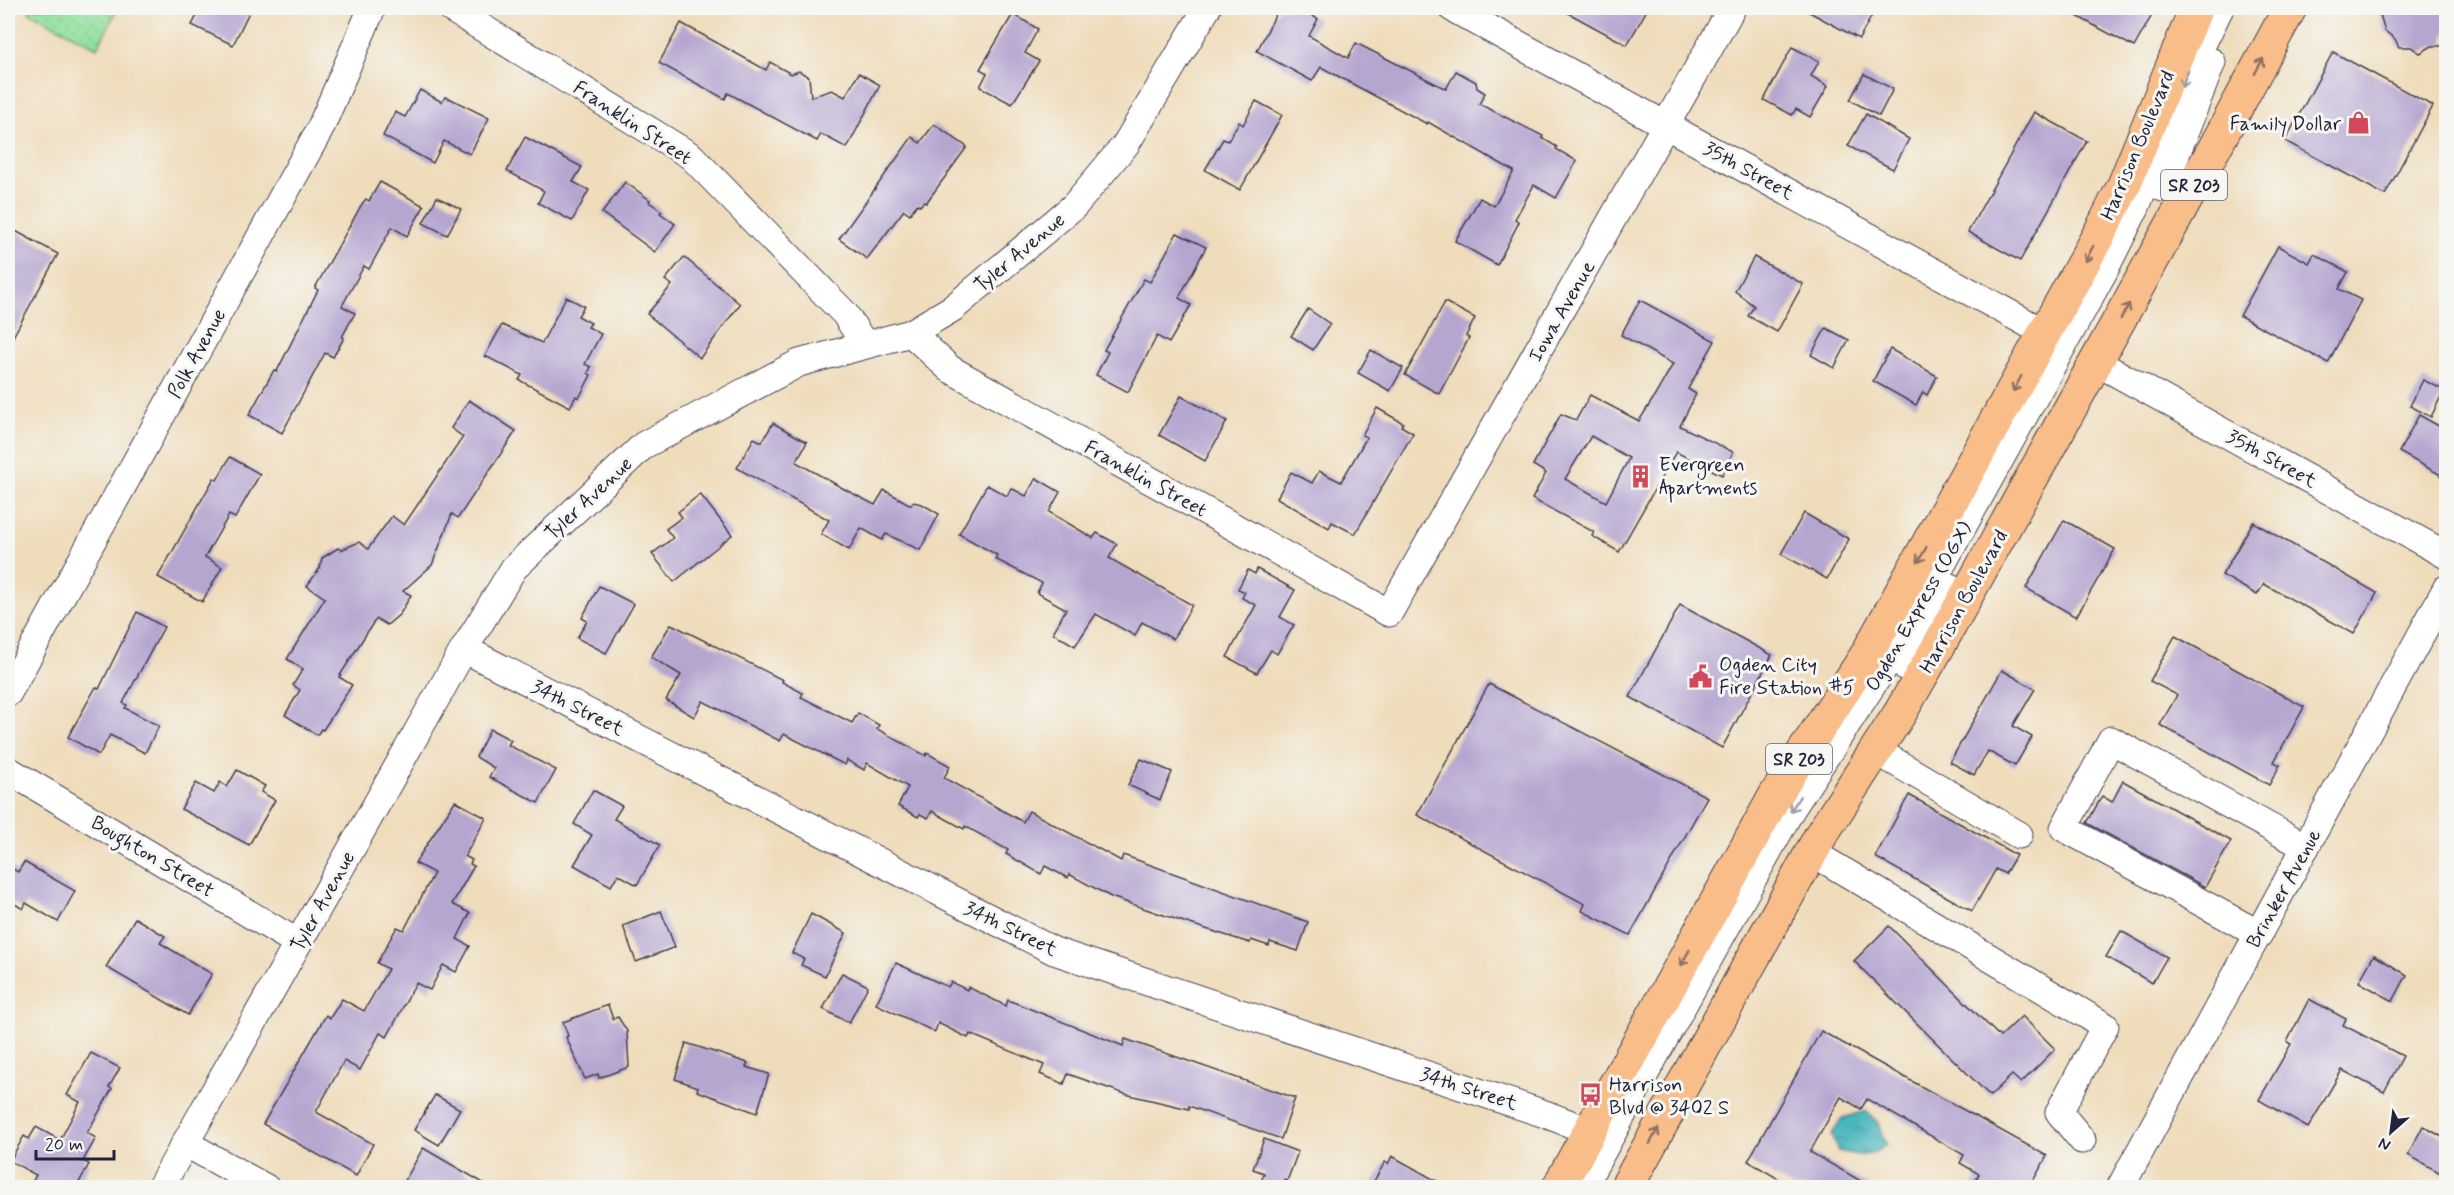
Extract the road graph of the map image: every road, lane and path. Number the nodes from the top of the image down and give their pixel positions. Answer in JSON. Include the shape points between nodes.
{"nodes":[{"id":1,"x":372,"y":8,"type":"edge"},
{"id":2,"x":450,"y":8,"type":"edge"},
{"id":3,"x":1207,"y":8,"type":"edge"},
{"id":4,"x":1452,"y":8,"type":"edge"},
{"id":5,"x":1732,"y":8,"type":"edge"},
{"id":6,"x":2196,"y":8,"type":"edge"},
{"id":7,"x":2220,"y":8,"type":"edge"},
{"id":8,"x":2237,"y":8,"type":"edge"},
{"id":9,"x":2290,"y":8,"type":"edge"},
{"id":10,"x":1667,"y":125,"type":"junction"},
{"id":11,"x":911,"y":333,"type":"junction"},
{"id":12,"x":2045,"y":333,"type":"junction"},
{"id":13,"x":865,"y":345,"type":"junction"},
{"id":14,"x":2096,"y":362,"type":"junction"},
{"id":15,"x":2446,"y":555,"type":"edge"},
{"id":16,"x":2446,"y":589,"type":"edge"},
{"id":17,"x":1389,"y":613,"type":"joint"},
{"id":18,"x":464,"y":649,"type":"junction"},
{"id":19,"x":8,"y":693,"type":"edge"},
{"id":20,"x":1875,"y":750,"type":"junction"},
{"id":21,"x":8,"y":770,"type":"edge"},
{"id":22,"x":2019,"y":835,"type":"dead end"},
{"id":23,"x":2306,"y":848,"type":"junction"},
{"id":24,"x":1811,"y":852,"type":"junction"},
{"id":25,"x":2259,"y":934,"type":"junction"},
{"id":26,"x":298,"y":943,"type":"junction"},
{"id":27,"x":1589,"y":1131,"type":"junction"},
{"id":28,"x":2082,"y":1140,"type":"dead end"},
{"id":29,"x":185,"y":1143,"type":"junction"},
{"id":30,"x":160,"y":1188,"type":"edge"},
{"id":31,"x":266,"y":1188,"type":"edge"},
{"id":32,"x":1558,"y":1188,"type":"edge"},
{"id":33,"x":1582,"y":1188,"type":"edge"},
{"id":34,"x":1601,"y":1188,"type":"edge"},
{"id":35,"x":1626,"y":1188,"type":"edge"},
{"id":36,"x":2120,"y":1188,"type":"edge"}],
"edges":[{"from":1,"to":19,"type":"street","name":"Polk Avenue","via":[[320,129]]},
{"from":2,"to":13,"type":"street","name":"Franklin Street","via":[[690,156],[844,314]]},
{"from":3,"to":11,"type":"street","name":"Tyler Avenue","via":[[1126,144],[1074,206],[953,308]]},
{"from":4,"to":10,"type":"street","name":"35th Street"},
{"from":5,"to":10,"type":"street","name":"Iowa Avenue"},
{"from":6,"to":12,"type":"main road","name":"Harrison Boulevard","number":"SR 203","one_way":true,"via":[[2124,184]]},
{"from":7,"to":33,"type":"street","name":"Ogden Express (OGX)","one_way":true,"via":[[2189,71],[2136,207],[2103,273],[1892,655],[1792,808]]},
{"from":8,"to":34,"type":"street","name":"Ogden Express (OGX)","via":[[2163,188],[2130,255],[1914,654],[1802,828]]},
{"from":14,"to":9,"type":"main road","name":"Harrison Boulevard","number":"SR 203","one_way":true},
{"from":10,"to":12,"type":"street","name":"35th Street"},
{"from":10,"to":17,"type":"street","name":"Iowa Avenue"},
{"from":11,"to":13,"type":"street","name":"Tyler Avenue"},
{"from":11,"to":17,"type":"street","name":"Franklin Street","via":[[950,369]]},
{"from":12,"to":27,"type":"main road","name":"Harrison Boulevard","number":"SR 203","one_way":true,"via":[[1866,656],[1775,796]]},
{"from":13,"to":18,"type":"street","name":"Tyler Avenue","via":[[799,363],[644,445],[514,568]]},
{"from":14,"to":15,"type":"street","name":"35th Street"},
{"from":14,"to":20,"type":"main road","name":"Harrison Boulevard","number":"SR 203","via":[[1938,647]]},
{"from":16,"to":23,"type":"street","name":"Brinker Avenue"},
{"from":18,"to":26,"type":"street","name":"Tyler Avenue"},
{"from":18,"to":27,"type":"street","name":"34th Street","via":[[1054,951]]},
{"from":20,"to":22,"type":"street"},
{"from":20,"to":24,"type":"main road","name":"Harrison Boulevard","number":"SR 203"},
{"from":21,"to":26,"type":"street","name":"Boughton Street"},
{"from":23,"to":25,"type":"street","name":"Brinker Avenue"},
{"from":23,"to":25,"type":"street","via":[[2111,740],[2064,828]]},
{"from":24,"to":28,"type":"street","via":[[2105,1026],[2059,1112]]},
{"from":35,"to":24,"type":"main road","name":"Harrison Boulevard","number":"SR 203","one_way":true},
{"from":25,"to":36,"type":"street","name":"Brinker Avenue"},
{"from":26,"to":29,"type":"street","name":"Tyler Avenue"},
{"from":27,"to":32,"type":"main road","name":"Harrison Boulevard","number":"SR 203"},
{"from":29,"to":30,"type":"street","name":"Tyler Avenue"},
{"from":29,"to":31,"type":"street"}]}
